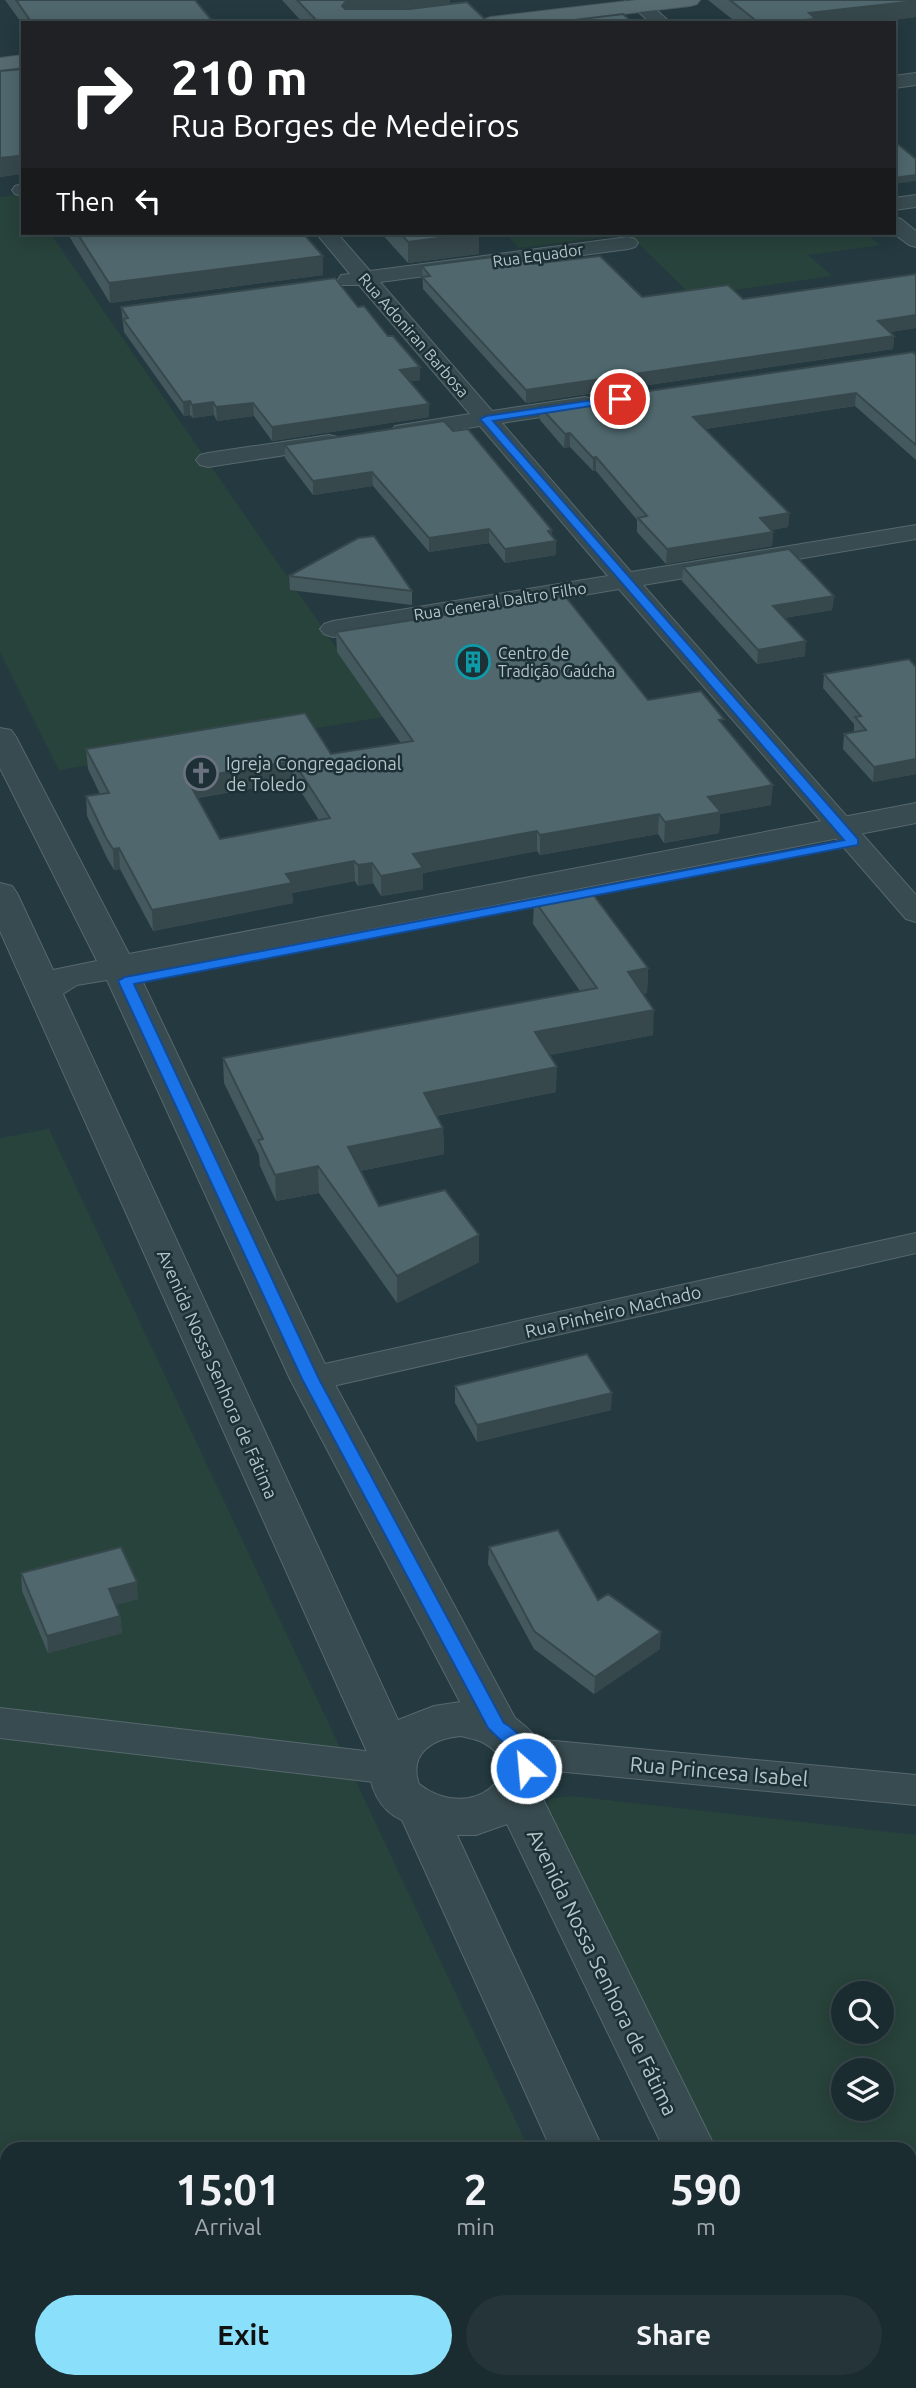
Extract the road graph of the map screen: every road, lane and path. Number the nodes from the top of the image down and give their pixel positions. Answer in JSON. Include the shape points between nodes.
{"nodes":[{"id":1,"x":551,"y":0,"type":"edge"},
{"id":2,"x":690,"y":0,"type":"edge"},
{"id":3,"x":638,"y":3,"type":"edge"},
{"id":4,"x":472,"y":9,"type":"edge"},
{"id":5,"x":506,"y":21,"type":"edge"},
{"id":6,"x":660,"y":21,"type":"edge"},
{"id":7,"x":21,"y":61,"type":"edge"},
{"id":8,"x":0,"y":64,"type":"edge"},
{"id":9,"x":21,"y":77,"type":"edge"},
{"id":10,"x":0,"y":79,"type":"edge"},
{"id":11,"x":916,"y":79,"type":"edge"},
{"id":12,"x":896,"y":82,"type":"edge"},
{"id":13,"x":916,"y":201,"type":"edge"},
{"id":14,"x":896,"y":204,"type":"edge"},
{"id":15,"x":896,"y":225,"type":"edge"},
{"id":16,"x":328,"y":235,"type":"edge"},
{"id":17,"x":916,"y":241,"type":"edge"},
{"id":18,"x":628,"y":243,"type":"dead end"},
{"id":19,"x":365,"y":278,"type":"junction"},
{"id":20,"x":323,"y":284,"type":"edge"},
{"id":21,"x":607,"y":401,"type":"edge"},
{"id":22,"x":486,"y":419,"type":"junction"},
{"id":23,"x":380,"y":435,"type":"edge"},
{"id":24,"x":354,"y":439,"type":"edge"},
{"id":25,"x":208,"y":460,"type":"dead end"},
{"id":26,"x":916,"y":532,"type":"edge"},
{"id":27,"x":625,"y":580,"type":"junction"},
{"id":28,"x":333,"y":629,"type":"dead end"},
{"id":29,"x":0,"y":737,"type":"edge"},
{"id":30,"x":916,"y":813,"type":"edge"},
{"id":31,"x":916,"y":831,"type":"edge"},
{"id":32,"x":846,"y":835,"type":"junction"},
{"id":33,"x":0,"y":893,"type":"edge"},
{"id":34,"x":916,"y":913,"type":"edge"},
{"id":35,"x":121,"y":974,"type":"junction"},
{"id":36,"x":44,"y":990,"type":"junction"},
{"id":37,"x":916,"y":1243,"type":"edge"},
{"id":38,"x":311,"y":1379,"type":"junction"},
{"id":39,"x":0,"y":1723,"type":"edge"},
{"id":40,"x":512,"y":1758,"type":"junction"},
{"id":41,"x":392,"y":1764,"type":"junction"},
{"id":42,"x":916,"y":1790,"type":"edge"},
{"id":43,"x":422,"y":1811,"type":"junction"},
{"id":44,"x":574,"y":2142,"type":"edge"},
{"id":45,"x":687,"y":2142,"type":"edge"}],
"edges":[{"from":1,"to":4,"type":"main road"},
{"from":2,"to":3,"type":"main road"},
{"from":3,"to":5,"type":"main road"},
{"from":3,"to":6,"type":"street"},
{"from":7,"to":8,"type":"main road"},
{"from":9,"to":10,"type":"main road"},
{"from":11,"to":12,"type":"street"},
{"from":13,"to":14,"type":"street"},
{"from":15,"to":17,"type":"street"},
{"from":16,"to":19,"type":"street","name":"Rua Adoniran Barbosa"},
{"from":18,"to":19,"type":"street","name":"Rua Equador"},
{"from":19,"to":20,"type":"street","name":"Rua Equador"},
{"from":19,"to":22,"type":"street","name":"Rua Adoniran Barbosa"},
{"from":21,"to":22,"type":"street"},
{"from":22,"to":23,"type":"street"},
{"from":22,"to":27,"type":"street","name":"Rua Adoniran Barbosa"},
{"from":24,"to":25,"type":"street"},
{"from":26,"to":27,"type":"street","name":"Rua General Daltro Filho"},
{"from":27,"to":28,"type":"street","name":"Rua General Daltro Filho"},
{"from":27,"to":32,"type":"street","name":"Rua Adoniran Barbosa"},
{"from":29,"to":35,"type":"street","name":"Avenida Nossa Senhora de Fátima"},
{"from":30,"to":32,"type":"street"},
{"from":31,"to":32,"type":"street"},
{"from":32,"to":34,"type":"street","name":"Rua Adoniran Barbosa"},
{"from":32,"to":35,"type":"street"},
{"from":33,"to":36,"type":"street","name":"Avenida Nossa Senhora de Fátima"},
{"from":35,"to":36,"type":"street","via":[[68,992]]},
{"from":35,"to":38,"type":"street","name":"Avenida Nossa Senhora de Fátima"},
{"from":36,"to":41,"type":"street","name":"Avenida Nossa Senhora de Fátima"},
{"from":37,"to":38,"type":"street","name":"Rua Pinheiro Machado"},
{"from":38,"to":40,"type":"street","name":"Avenida Nossa Senhora de Fátima"},
{"from":39,"to":41,"type":"street"},
{"from":40,"to":41,"type":"street","via":[[461,1719],[425,1725],[400,1745]]},
{"from":40,"to":42,"type":"street","name":"Rua Princesa Isabel"},
{"from":40,"to":43,"type":"street","name":"Avenida Nossa Senhora de Fátima","via":[[502,1807],[463,1819]]},
{"from":40,"to":45,"type":"street","name":"Avenida Nossa Senhora de Fátima"},
{"from":41,"to":43,"type":"street","name":"Avenida Nossa Senhora de Fátima","via":[[399,1793]]},
{"from":43,"to":44,"type":"street","name":"Avenida Nossa Senhora de Fátima"}]}
